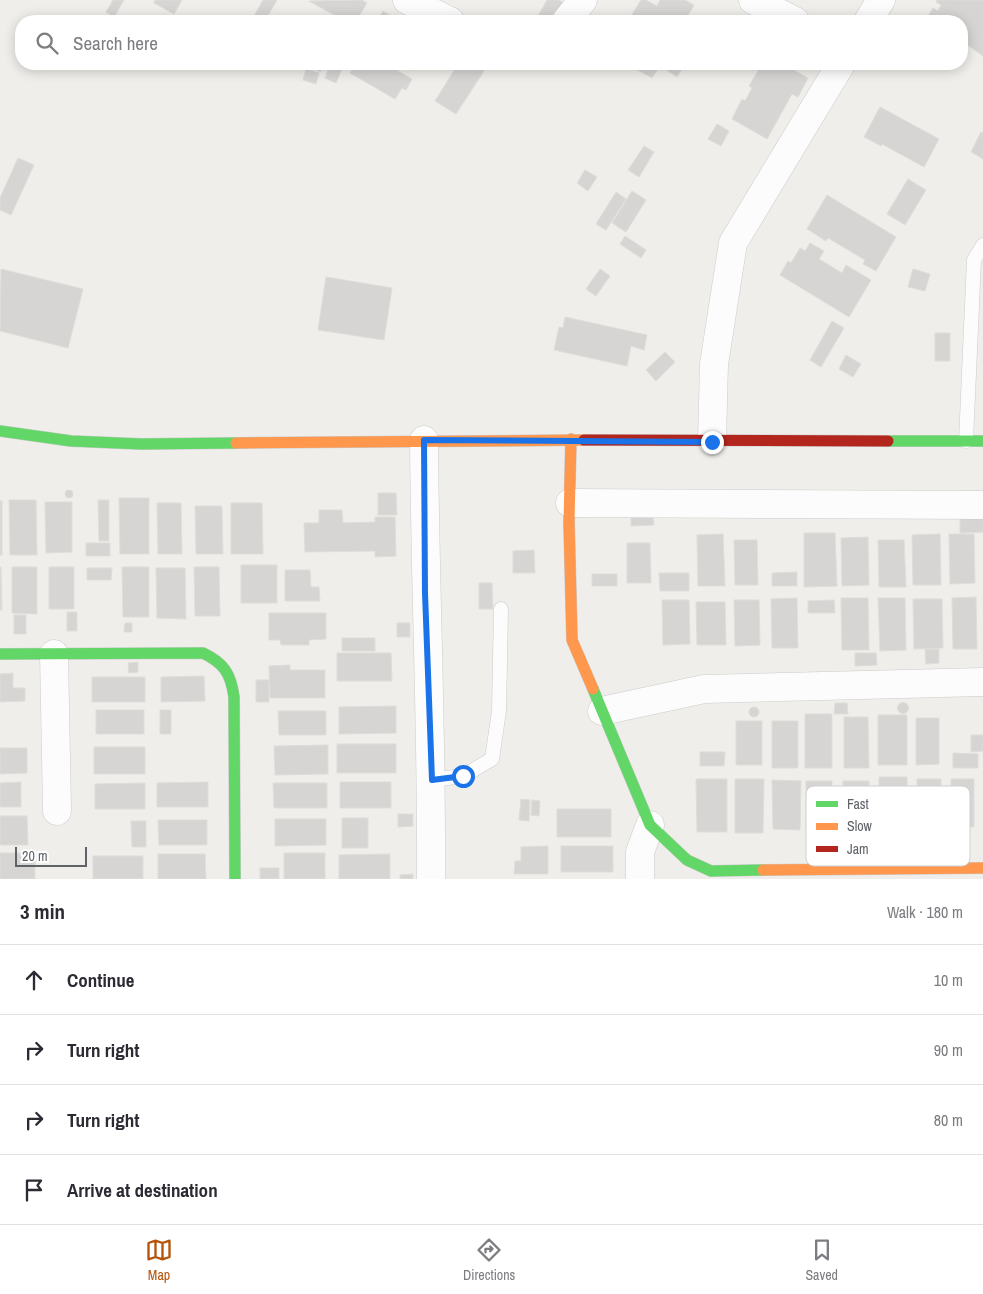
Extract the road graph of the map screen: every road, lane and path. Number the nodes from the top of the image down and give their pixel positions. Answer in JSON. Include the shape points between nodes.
{"nodes":[{"id":1,"x":407,"y":0,"type":"edge"},
{"id":2,"x":583,"y":0,"type":"edge"},
{"id":3,"x":753,"y":0,"type":"edge"},
{"id":4,"x":881,"y":0,"type":"edge"},
{"id":5,"x":438,"y":15,"type":"edge"},
{"id":6,"x":571,"y":15,"type":"edge"},
{"id":7,"x":783,"y":15,"type":"edge"},
{"id":8,"x":872,"y":15,"type":"edge"},
{"id":9,"x":838,"y":70,"type":"edge"},
{"id":10,"x":983,"y":245,"type":"edge"},
{"id":11,"x":0,"y":432,"type":"edge"},
{"id":12,"x":571,"y":439,"type":"junction"},
{"id":13,"x":424,"y":440,"type":"junction"},
{"id":14,"x":966,"y":441,"type":"junction"},
{"id":15,"x":983,"y":441,"type":"edge"},
{"id":16,"x":712,"y":442,"type":"junction"},
{"id":17,"x":570,"y":503,"type":"junction"},
{"id":18,"x":983,"y":506,"type":"edge"},
{"id":19,"x":501,"y":609,"type":"dead end"},
{"id":20,"x":0,"y":654,"type":"edge"},
{"id":21,"x":54,"y":654,"type":"junction"},
{"id":22,"x":983,"y":682,"type":"edge"},
{"id":23,"x":602,"y":711,"type":"junction"},
{"id":24,"x":432,"y":780,"type":"junction"},
{"id":25,"x":57,"y":811,"type":"dead end"},
{"id":26,"x":650,"y":825,"type":"junction"},
{"id":27,"x":983,"y":868,"type":"edge"},
{"id":28,"x":235,"y":879,"type":"edge"},
{"id":29,"x":431,"y":879,"type":"edge"},
{"id":30,"x":640,"y":879,"type":"edge"}],
"edges":[{"from":1,"to":5,"type":"street"},
{"from":2,"to":6,"type":"street"},
{"from":3,"to":7,"type":"street"},
{"from":4,"to":8,"type":"street"},
{"from":9,"to":16,"type":"street","via":[[733,243],[714,364]]},
{"from":10,"to":14,"type":"lane","via":[[974,260]]},
{"from":11,"to":13,"type":"street","via":[[71,441],[141,444]]},
{"from":12,"to":13,"type":"street"},
{"from":12,"to":16,"type":"street"},
{"from":12,"to":17,"type":"street"},
{"from":13,"to":24,"type":"street","via":[[425,593]]},
{"from":14,"to":15,"type":"street"},
{"from":14,"to":16,"type":"street"},
{"from":17,"to":18,"type":"street"},
{"from":17,"to":23,"type":"street","via":[[572,640]]},
{"from":19,"to":24,"type":"lane","via":[[498,711],[492,759],[463,776]]},
{"from":20,"to":21,"type":"street"},
{"from":21,"to":25,"type":"street"},
{"from":21,"to":28,"type":"street","via":[[203,653],[222,661],[232,676],[234,697]]},
{"from":22,"to":23,"type":"street","via":[[704,689]]},
{"from":23,"to":26,"type":"street"},
{"from":24,"to":29,"type":"street"},
{"from":26,"to":27,"type":"street","via":[[687,860],[711,871]]},
{"from":26,"to":30,"type":"street","via":[[640,852]]}]}
